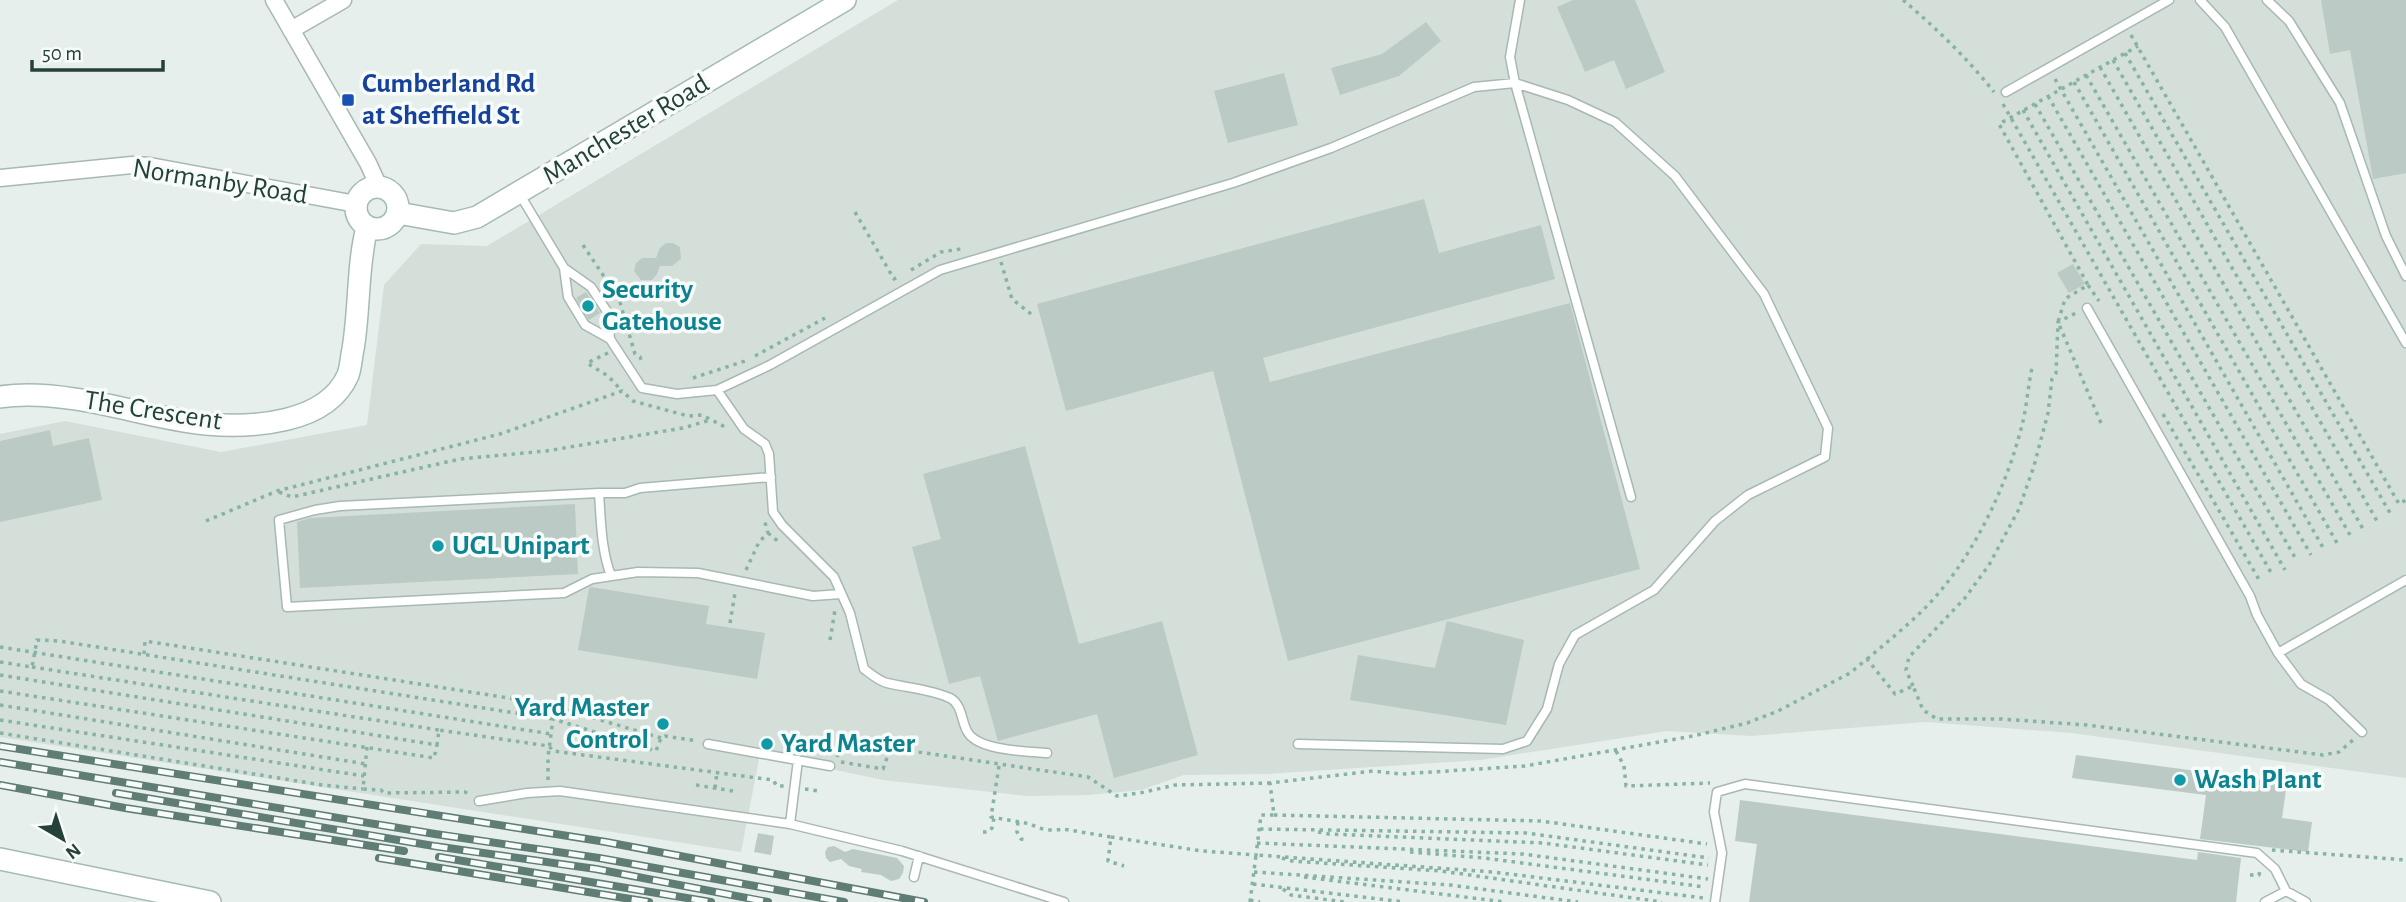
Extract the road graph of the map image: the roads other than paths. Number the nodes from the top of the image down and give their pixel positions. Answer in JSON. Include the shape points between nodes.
{"nodes":[{"id":1,"x":274,"y":0,"type":"edge"},
{"id":2,"x":343,"y":0,"type":"edge"},
{"id":3,"x":845,"y":0,"type":"edge"},
{"id":4,"x":1520,"y":0,"type":"edge"},
{"id":5,"x":2169,"y":0,"type":"edge"},
{"id":6,"x":2200,"y":0,"type":"edge"},
{"id":7,"x":2267,"y":0,"type":"edge"},
{"id":8,"x":291,"y":30,"type":"junction"},
{"id":9,"x":1515,"y":83,"type":"junction"},
{"id":10,"x":2006,"y":92,"type":"dead end"},
{"id":11,"x":0,"y":178,"type":"edge"},
{"id":12,"x":379,"y":187,"type":"junction"},
{"id":13,"x":519,"y":193,"type":"junction"},
{"id":14,"x":356,"y":204,"type":"junction"},
{"id":15,"x":398,"y":213,"type":"junction"},
{"id":16,"x":367,"y":227,"type":"junction"},
{"id":17,"x":564,"y":268,"type":"junction"},
{"id":18,"x":2406,"y":276,"type":"edge"},
{"id":19,"x":2087,"y":308,"type":"road end"},
{"id":20,"x":610,"y":339,"type":"junction"},
{"id":21,"x":2406,"y":343,"type":"edge"},
{"id":22,"x":717,"y":390,"type":"junction"},
{"id":23,"x":0,"y":397,"type":"edge"},
{"id":24,"x":771,"y":477,"type":"junction"},
{"id":25,"x":598,"y":493,"type":"junction"},
{"id":26,"x":1631,"y":497,"type":"dead end"},
{"id":27,"x":611,"y":576,"type":"junction"},
{"id":28,"x":2406,"y":580,"type":"edge"},
{"id":29,"x":841,"y":593,"type":"junction"},
{"id":30,"x":2278,"y":653,"type":"junction"},
{"id":31,"x":2362,"y":733,"type":"road end"},
{"id":32,"x":708,"y":744,"type":"road end"},
{"id":33,"x":1298,"y":744,"type":"dead end"},
{"id":34,"x":1047,"y":753,"type":"dead end"},
{"id":35,"x":798,"y":761,"type":"junction"},
{"id":36,"x":830,"y":766,"type":"dead end"},
{"id":37,"x":478,"y":801,"type":"road end"},
{"id":38,"x":790,"y":824,"type":"junction"},
{"id":39,"x":919,"y":856,"type":"junction"},
{"id":40,"x":0,"y":859,"type":"edge"},
{"id":41,"x":914,"y":877,"type":"dead end"},
{"id":42,"x":2286,"y":891,"type":"junction"},
{"id":43,"x":198,"y":901,"type":"edge"},
{"id":44,"x":1716,"y":901,"type":"edge"},
{"id":45,"x":1064,"y":902,"type":"edge"},
{"id":46,"x":2265,"y":902,"type":"edge"},
{"id":47,"x":2306,"y":902,"type":"edge"}],
"edges":[{"from":1,"to":8,"type":"street"},
{"from":2,"to":8,"type":"street"},
{"from":3,"to":13,"type":"main road","name":"Manchester Road"},
{"from":4,"to":9,"type":"lane","via":[[1510,57]]},
{"from":5,"to":10,"type":"lane"},
{"from":6,"to":21,"type":"lane","via":[[2225,27]]},
{"from":7,"to":18,"type":"lane","via":[[2289,21],[2340,103],[2386,236]]},
{"from":8,"to":12,"type":"street"},
{"from":9,"to":22,"type":"lane","via":[[1474,87],[1331,148],[1233,183],[940,270]]},
{"from":9,"to":26,"type":"lane"},
{"from":9,"to":33,"type":"lane","via":[[1615,122],[1675,176],[1764,294],[1828,428],[1825,457],[1748,495],[1715,522],[1654,590],[1575,635],[1559,664],[1546,709],[1527,741],[1503,749]]},
{"from":11,"to":14,"type":"street","name":"Normanby Road","via":[[150,166]]},
{"from":12,"to":14,"type":"main road","via":[[364,191]]},
{"from":12,"to":15,"type":"main road","via":[[397,199]]},
{"from":13,"to":15,"type":"main road","name":"Manchester Road","via":[[464,222]]},
{"from":13,"to":17,"type":"lane"},
{"from":14,"to":16,"type":"main road","via":[[358,218]]},
{"from":15,"to":16,"type":"main road","via":[[389,226]]},
{"from":16,"to":23,"type":"main road","name":"The Crescent","via":[[350,371],[335,397],[297,418],[203,424],[74,399]]},
{"from":17,"to":20,"type":"lane","via":[[591,287],[608,313]]},
{"from":17,"to":20,"type":"lane","via":[[568,297],[585,326]]},
{"from":19,"to":30,"type":"lane"},
{"from":20,"to":22,"type":"lane","via":[[642,388],[677,394]]},
{"from":22,"to":24,"type":"lane","via":[[744,429],[765,444]]},
{"from":24,"to":25,"type":"lane"},
{"from":24,"to":29,"type":"lane","via":[[772,512],[834,578]]},
{"from":25,"to":27,"type":"lane","via":[[605,561]]},
{"from":25,"to":27,"type":"lane","via":[[340,506],[279,520],[287,607],[565,593],[592,579]]},
{"from":27,"to":29,"type":"lane","via":[[698,573],[813,596]]},
{"from":28,"to":30,"type":"lane"},
{"from":29,"to":34,"type":"lane","via":[[864,669],[884,682],[954,700],[973,739],[992,747]]},
{"from":30,"to":31,"type":"lane","via":[[2301,684],[2329,700]]},
{"from":32,"to":35,"type":"lane"},
{"from":35,"to":36,"type":"lane"},
{"from":35,"to":38,"type":"lane"},
{"from":37,"to":38,"type":"lane","via":[[560,791]]},
{"from":38,"to":39,"type":"lane"},
{"from":39,"to":41,"type":"lane"},
{"from":39,"to":45,"type":"lane"},
{"from":40,"to":43,"type":"main road"},
{"from":42,"to":44,"type":"lane","via":[[2275,869],[2257,853],[1745,784],[1717,792],[1714,812],[1721,863]]},
{"from":42,"to":46,"type":"lane"},
{"from":42,"to":47,"type":"lane"}]}
